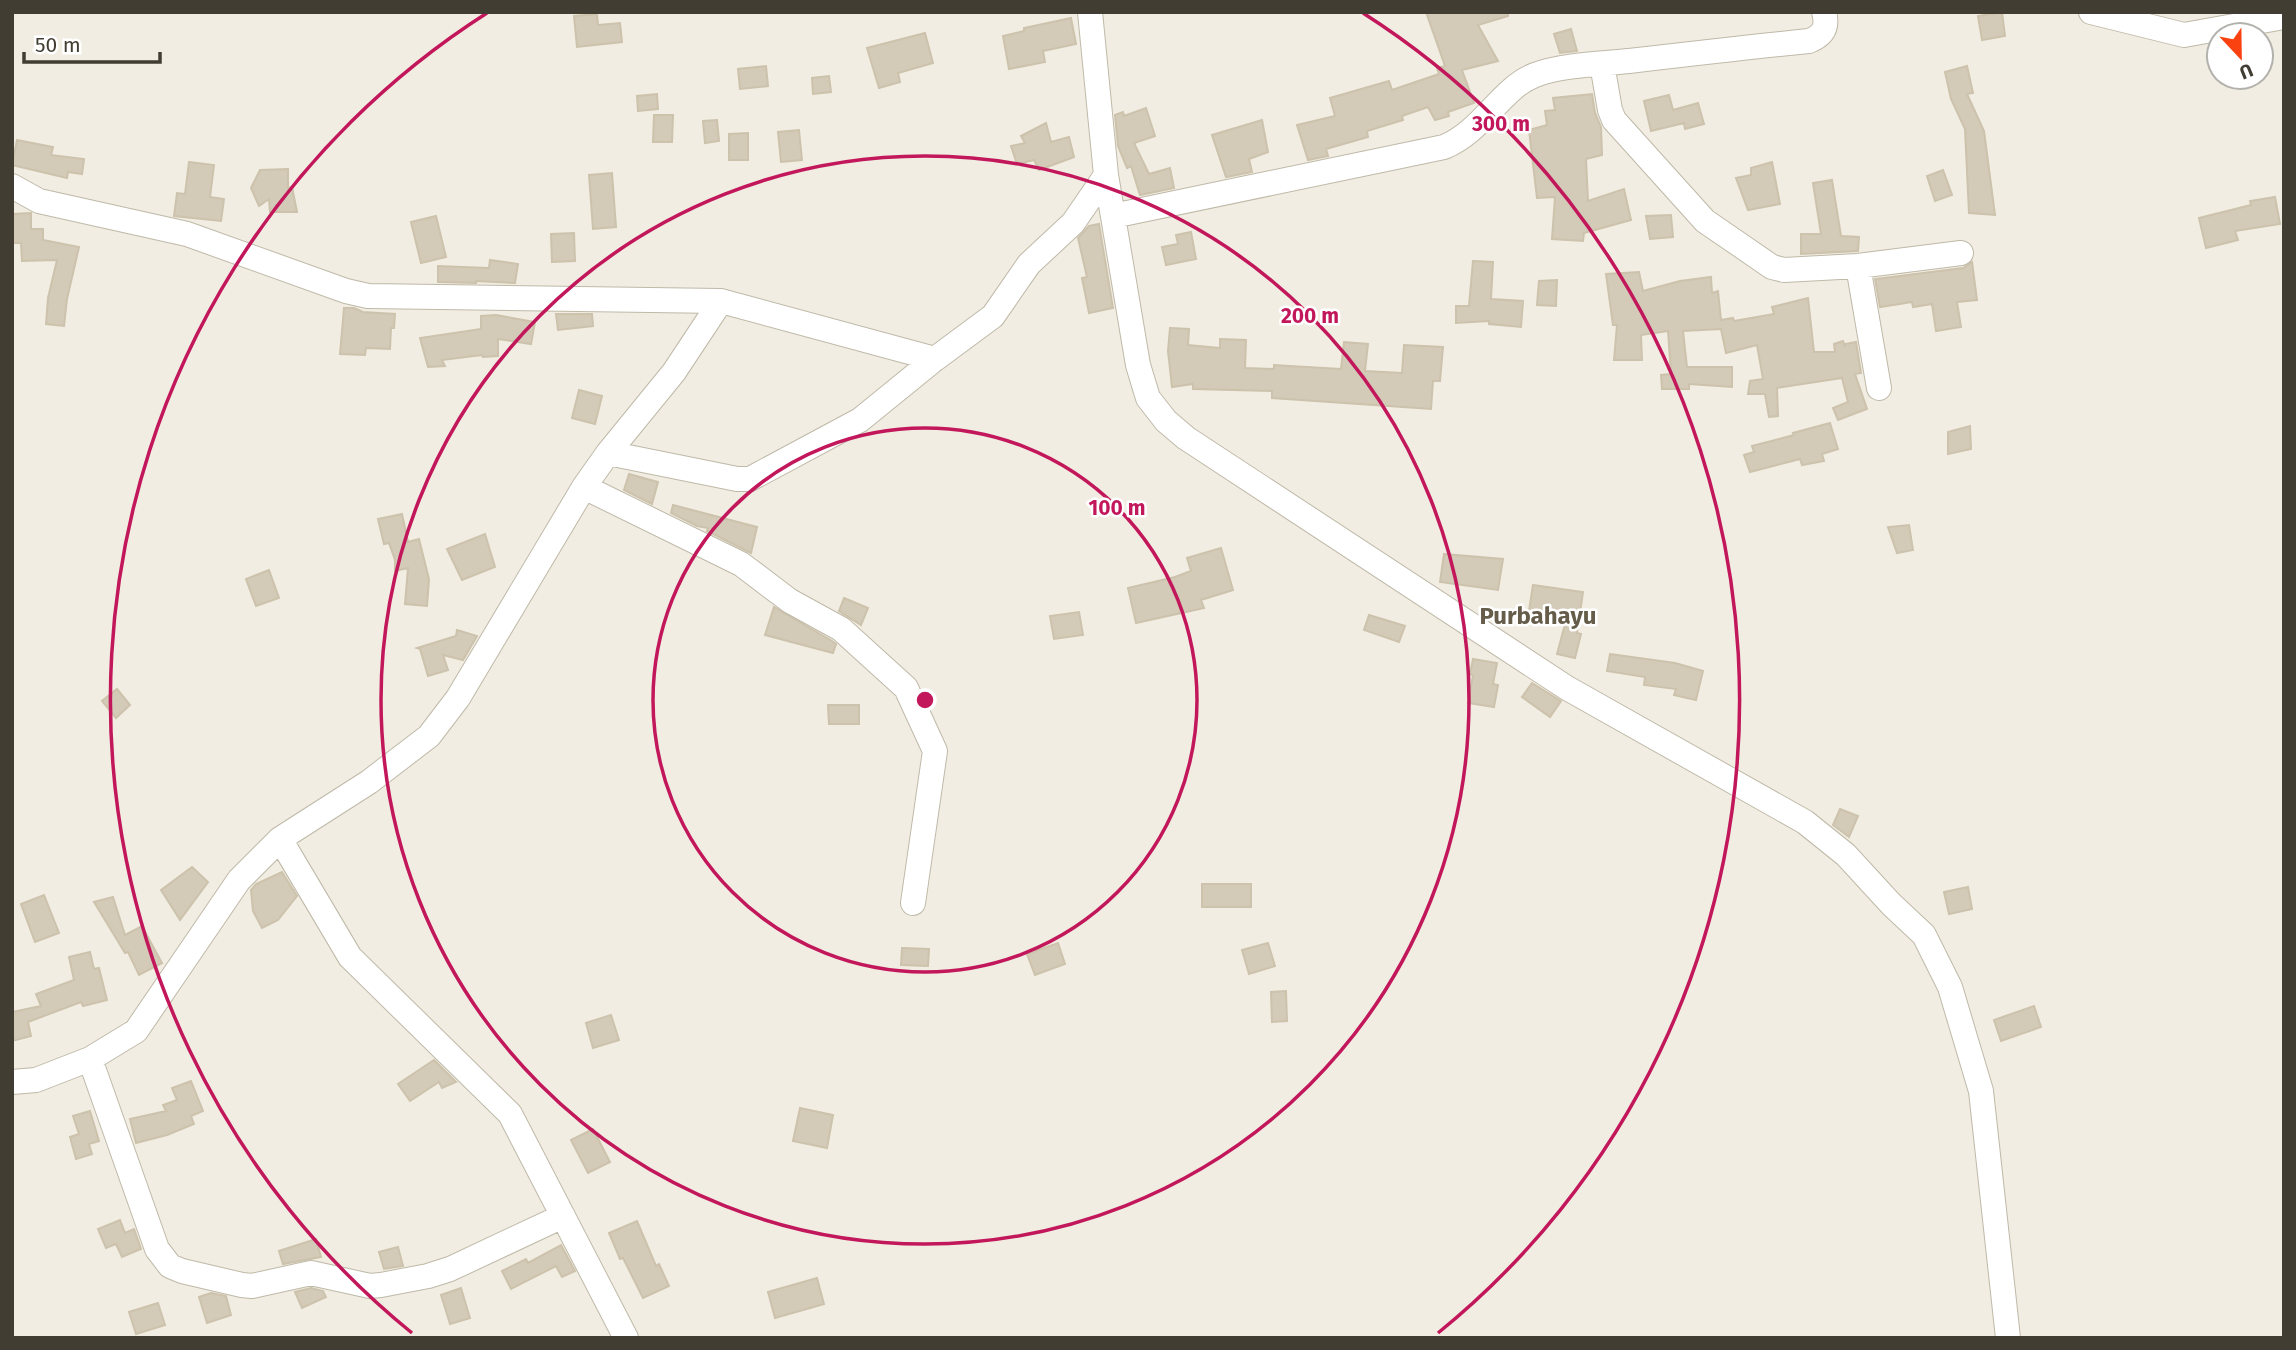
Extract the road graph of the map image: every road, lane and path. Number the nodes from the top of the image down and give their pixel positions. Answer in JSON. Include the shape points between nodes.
{"nodes":[{"id":1,"x":1090,"y":12,"type":"edge"},
{"id":2,"x":1824,"y":12,"type":"edge"},
{"id":3,"x":2091,"y":12,"type":"edge"},
{"id":4,"x":2284,"y":18,"type":"edge"},
{"id":5,"x":1602,"y":64,"type":"junction"},
{"id":6,"x":1106,"y":175,"type":"junction"},
{"id":7,"x":12,"y":186,"type":"edge"},
{"id":8,"x":1113,"y":216,"type":"junction"},
{"id":9,"x":1961,"y":253,"type":"dead end"},
{"id":10,"x":1858,"y":266,"type":"junction"},
{"id":11,"x":721,"y":301,"type":"junction"},
{"id":12,"x":935,"y":359,"type":"junction"},
{"id":13,"x":1879,"y":388,"type":"dead end"},
{"id":14,"x":608,"y":453,"type":"junction"},
{"id":15,"x":584,"y":487,"type":"junction"},
{"id":16,"x":279,"y":839,"type":"junction"},
{"id":17,"x":913,"y":903,"type":"dead end"},
{"id":18,"x":90,"y":1059,"type":"junction"},
{"id":19,"x":12,"y":1082,"type":"edge"},
{"id":20,"x":563,"y":1216,"type":"junction"},
{"id":21,"x":626,"y":1338,"type":"edge"},
{"id":22,"x":2008,"y":1338,"type":"edge"}],
"edges":[{"from":1,"to":6,"type":"street"},
{"from":2,"to":5,"type":"street","via":[[1825,30],[1809,41]]},
{"from":3,"to":4,"type":"street","via":[[2184,35]]},
{"from":5,"to":8,"type":"street","via":[[1528,78],[1470,132],[1444,147]]},
{"from":5,"to":10,"type":"street","via":[[1614,120],[1705,221],[1778,269]]},
{"from":6,"to":8,"type":"street"},
{"from":6,"to":12,"type":"street","via":[[1073,223],[1029,264],[993,316]]},
{"from":7,"to":11,"type":"street","via":[[39,201],[187,234],[368,296]]},
{"from":8,"to":22,"type":"street","via":[[1138,365],[1147,398],[1166,421],[1567,688],[1805,822],[1846,855],[1924,935],[1950,987],[1981,1091]]},
{"from":9,"to":10,"type":"street"},
{"from":10,"to":13,"type":"street"},
{"from":11,"to":12,"type":"street"},
{"from":11,"to":14,"type":"street","via":[[674,372]]},
{"from":12,"to":14,"type":"street","via":[[860,420],[750,479]]},
{"from":14,"to":15,"type":"street"},
{"from":15,"to":16,"type":"street","via":[[458,698],[429,736],[369,782]]},
{"from":15,"to":17,"type":"street","via":[[741,564],[790,601],[841,629],[906,688],[935,751]]},
{"from":16,"to":18,"type":"street","via":[[239,880],[136,1031]]},
{"from":16,"to":20,"type":"street","via":[[350,957],[510,1114]]},
{"from":18,"to":19,"type":"street","via":[[36,1080]]},
{"from":18,"to":20,"type":"street","via":[[157,1249],[170,1266],[182,1271],[252,1286],[311,1273],[381,1285],[450,1269]]},
{"from":20,"to":21,"type":"street"}]}
